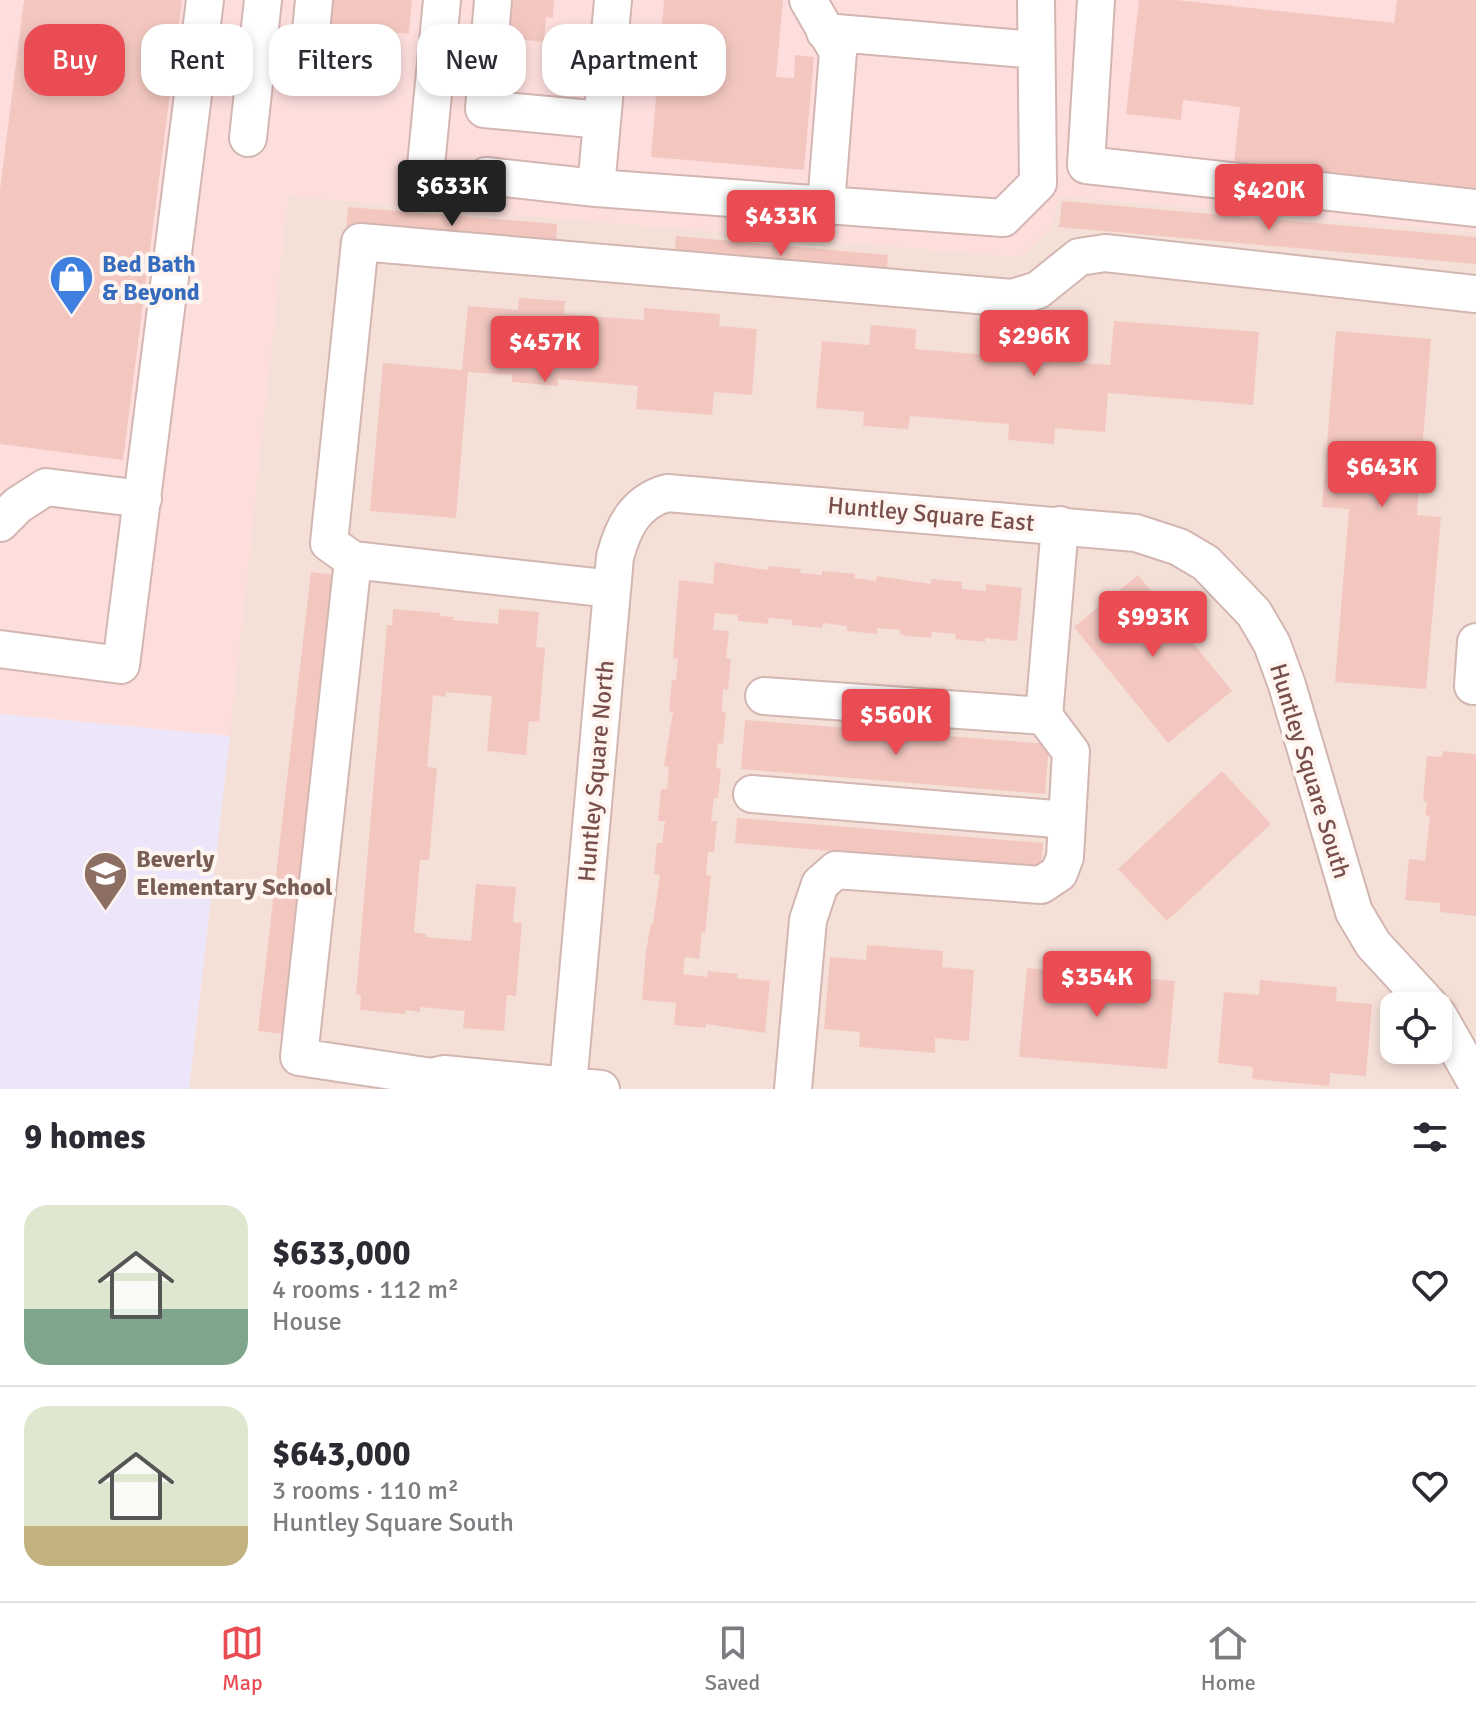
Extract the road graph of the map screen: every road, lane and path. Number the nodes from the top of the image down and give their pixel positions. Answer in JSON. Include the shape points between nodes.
{"nodes":[{"id":1,"x":205,"y":0,"type":"edge"},
{"id":2,"x":263,"y":0,"type":"edge"},
{"id":3,"x":314,"y":0,"type":"edge"},
{"id":4,"x":442,"y":0,"type":"edge"},
{"id":5,"x":493,"y":0,"type":"edge"},
{"id":6,"x":613,"y":0,"type":"edge"},
{"id":7,"x":808,"y":0,"type":"edge"},
{"id":8,"x":1036,"y":0,"type":"edge"},
{"id":9,"x":1096,"y":0,"type":"edge"},
{"id":10,"x":312,"y":24,"type":"edge"},
{"id":11,"x":825,"y":32,"type":"junction"},
{"id":12,"x":1036,"y":50,"type":"junction"},
{"id":13,"x":602,"y":120,"type":"junction"},
{"id":14,"x":248,"y":138,"type":"dead end"},
{"id":15,"x":425,"y":176,"type":"dead end"},
{"id":16,"x":486,"y":176,"type":"dead end"},
{"id":17,"x":596,"y":188,"type":"junction"},
{"id":18,"x":826,"y":205,"type":"junction"},
{"id":19,"x":1476,"y":208,"type":"edge"},
{"id":20,"x":1476,"y":294,"type":"edge"},
{"id":21,"x":680,"y":493,"type":"joint"},
{"id":22,"x":143,"y":499,"type":"junction"},
{"id":23,"x":0,"y":523,"type":"edge"},
{"id":24,"x":1060,"y":525,"type":"junction"},
{"id":25,"x":1179,"y":547,"type":"joint"},
{"id":26,"x":353,"y":560,"type":"junction"},
{"id":27,"x":612,"y":589,"type":"junction"},
{"id":28,"x":1476,"y":642,"type":"edge"},
{"id":29,"x":0,"y":649,"type":"edge"},
{"id":30,"x":1476,"y":686,"type":"edge"},
{"id":31,"x":764,"y":696,"type":"dead end"},
{"id":32,"x":1044,"y":716,"type":"junction"},
{"id":33,"x":752,"y":794,"type":"dead end"},
{"id":34,"x":1067,"y":820,"type":"junction"},
{"id":35,"x":1417,"y":992,"type":"edge"},
{"id":36,"x":1452,"y":1018,"type":"edge"},
{"id":37,"x":1476,"y":1025,"type":"edge"},
{"id":38,"x":1452,"y":1039,"type":"edge"},
{"id":39,"x":1476,"y":1082,"type":"edge"},
{"id":40,"x":429,"y":1083,"type":"edge"},
{"id":41,"x":584,"y":1088,"type":"edge"},
{"id":42,"x":793,"y":1089,"type":"edge"}],
"edges":[{"from":1,"to":22,"type":"street"},
{"from":2,"to":14,"type":"street"},
{"from":3,"to":10,"type":"street"},
{"from":4,"to":15,"type":"street"},
{"from":5,"to":13,"type":"street","via":[[484,109]]},
{"from":6,"to":13,"type":"street"},
{"from":7,"to":11,"type":"street"},
{"from":8,"to":12,"type":"street"},
{"from":9,"to":19,"type":"street","via":[[1086,165]]},
{"from":11,"to":12,"type":"street"},
{"from":11,"to":18,"type":"street","via":[[838,52]]},
{"from":12,"to":18,"type":"street","via":[[1038,183],[1003,218]]},
{"from":13,"to":17,"type":"street"},
{"from":16,"to":17,"type":"street"},
{"from":17,"to":18,"type":"street"},
{"from":20,"to":26,"type":"street","via":[[1105,253],[1079,257],[1038,290],[1012,298],[360,242],[329,543]]},
{"from":21,"to":24,"type":"street","name":"Huntley Square East"},
{"from":21,"to":27,"type":"street","name":"Huntley Square North","via":[[653,497],[631,516],[621,536]]},
{"from":22,"to":23,"type":"street","via":[[46,487]]},
{"from":22,"to":29,"type":"street","via":[[121,665]]},
{"from":24,"to":25,"type":"street","name":"Huntley Square East","via":[[1136,533]]},
{"from":24,"to":32,"type":"street"},
{"from":25,"to":35,"type":"street","name":"Huntley Square South","via":[[1232,587],[1272,644],[1354,912],[1373,944]]},
{"from":26,"to":27,"type":"street"},
{"from":26,"to":40,"type":"street","via":[[299,1057]]},
{"from":27,"to":41,"type":"street","name":"Huntley Square North"},
{"from":28,"to":30,"type":"street"},
{"from":31,"to":32,"type":"street"},
{"from":32,"to":34,"type":"street","via":[[1071,752]]},
{"from":33,"to":34,"type":"street"},
{"from":34,"to":42,"type":"street","via":[[1059,873],[1041,885],[836,870],[820,884],[808,920]]},
{"from":36,"to":37,"type":"street"},
{"from":38,"to":39,"type":"street"},
{"from":40,"to":41,"type":"street","via":[[444,1074]]}]}
